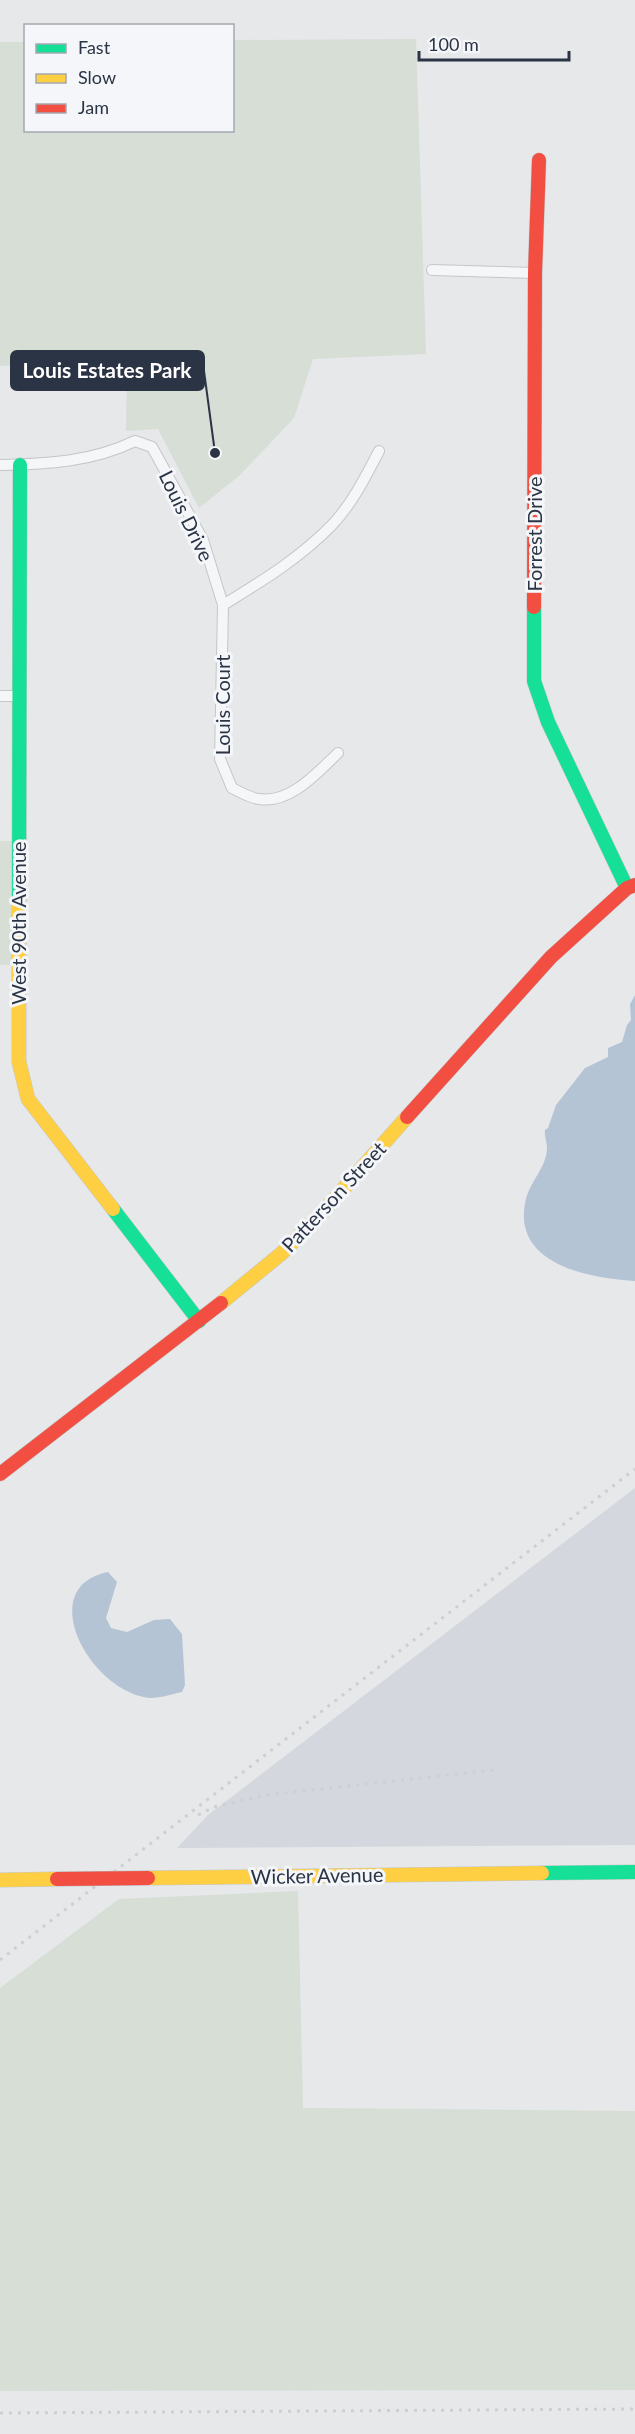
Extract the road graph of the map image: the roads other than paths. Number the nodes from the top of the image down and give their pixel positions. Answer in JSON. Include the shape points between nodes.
{"nodes":[{"id":1,"x":539,"y":160,"type":"dead end"},
{"id":2,"x":432,"y":270,"type":"dead end"},
{"id":3,"x":535,"y":273,"type":"junction"},
{"id":4,"x":379,"y":450,"type":"dead end"},
{"id":5,"x":0,"y":465,"type":"edge"},
{"id":6,"x":20,"y":465,"type":"junction"},
{"id":7,"x":223,"y":605,"type":"junction"},
{"id":8,"x":0,"y":696,"type":"edge"},
{"id":9,"x":20,"y":696,"type":"junction"},
{"id":10,"x":338,"y":753,"type":"dead end"},
{"id":11,"x":631,"y":887,"type":"edge"},
{"id":12,"x":199,"y":1321,"type":"junction"},
{"id":13,"x":0,"y":1474,"type":"edge"},
{"id":14,"x":635,"y":1872,"type":"edge"},
{"id":15,"x":0,"y":1880,"type":"edge"}],
"edges":[{"from":1,"to":3,"type":"main road","name":"Forrest Drive"},
{"from":2,"to":3,"type":"street"},
{"from":3,"to":11,"type":"main road","name":"Forrest Drive","via":[[534,681],[548,722]]},
{"from":4,"to":7,"type":"street","via":[[362,484],[332,524],[276,573]]},
{"from":5,"to":6,"type":"street"},
{"from":6,"to":7,"type":"street","name":"Louis Drive","via":[[71,462],[135,441],[152,447],[203,540]]},
{"from":6,"to":9,"type":"main road","name":"West 90th Avenue"},
{"from":7,"to":10,"type":"street","name":"Louis Court","via":[[220,759],[232,788],[258,799],[278,799],[308,780]]},
{"from":8,"to":9,"type":"street"},
{"from":9,"to":12,"type":"main road","name":"West 90th Avenue","via":[[19,1062],[28,1099]]},
{"from":11,"to":12,"type":"main road","name":"Patterson Street","via":[[552,957],[321,1214],[282,1253]]},
{"from":12,"to":13,"type":"main road","name":"Patterson Street"},
{"from":14,"to":15,"type":"main road","name":"Wicker Avenue","bridge":true}]}
